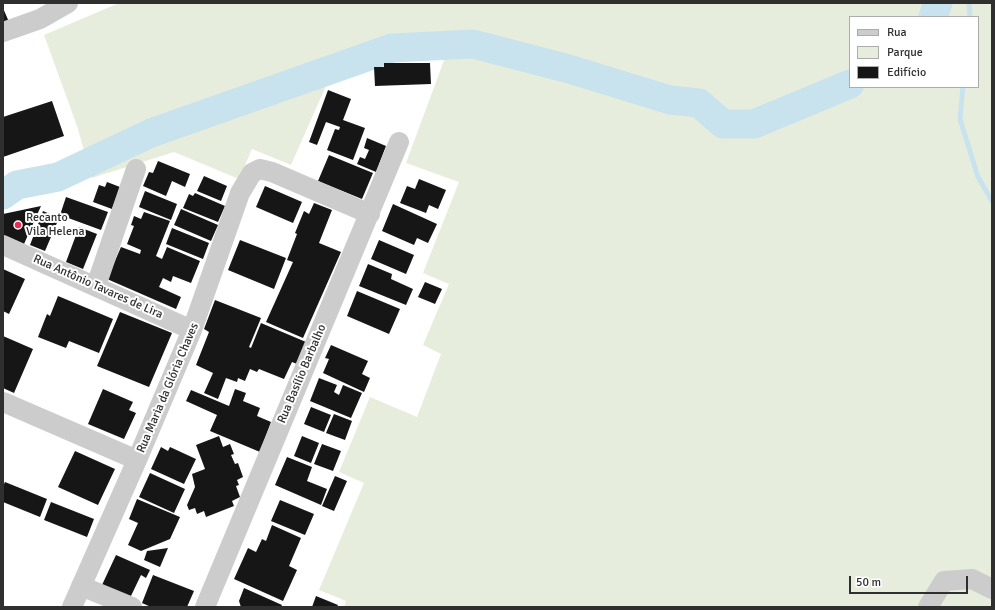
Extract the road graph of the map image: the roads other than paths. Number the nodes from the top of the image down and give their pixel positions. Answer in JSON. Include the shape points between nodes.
{"nodes":[{"id":1,"x":68,"y":3,"type":"edge"},
{"id":2,"x":37,"y":11,"type":"edge"},
{"id":3,"x":3,"y":32,"type":"edge"},
{"id":4,"x":399,"y":142,"type":"dead end"},
{"id":5,"x":136,"y":169,"type":"dead end"},
{"id":6,"x":370,"y":214,"type":"junction"},
{"id":7,"x":3,"y":245,"type":"edge"},
{"id":8,"x":96,"y":286,"type":"junction"},
{"id":9,"x":192,"y":330,"type":"junction"},
{"id":10,"x":3,"y":402,"type":"edge"},
{"id":11,"x":138,"y":460,"type":"junction"},
{"id":12,"x":81,"y":586,"type":"junction"},
{"id":13,"x":992,"y":589,"type":"edge"},
{"id":14,"x":72,"y":607,"type":"edge"},
{"id":15,"x":132,"y":607,"type":"edge"},
{"id":16,"x":205,"y":607,"type":"edge"},
{"id":17,"x":928,"y":607,"type":"edge"}],
"edges":[{"from":1,"to":2,"type":"street"},
{"from":2,"to":3,"type":"street"},
{"from":4,"to":6,"type":"street","name":"Rua Basílio Barbalho"},
{"from":5,"to":8,"type":"street"},
{"from":6,"to":9,"type":"street","name":"Rua Maria da Glória Chaves","via":[[282,176],[260,170],[252,173],[240,193]]},
{"from":6,"to":16,"type":"street","name":"Rua Basílio Barbalho"},
{"from":7,"to":8,"type":"street","name":"Rua Antônio Tavares de Lira"},
{"from":8,"to":9,"type":"street","name":"Rua Antônio Tavares de Lira"},
{"from":9,"to":11,"type":"street","name":"Rua Maria da Glória Chaves"},
{"from":10,"to":11,"type":"street"},
{"from":11,"to":12,"type":"street","name":"Rua Maria da Glória Chaves"},
{"from":12,"to":14,"type":"street","name":"Rua Maria da Glória Chaves"},
{"from":12,"to":15,"type":"street"},
{"from":13,"to":17,"type":"street","via":[[972,579],[944,580]]}]}
